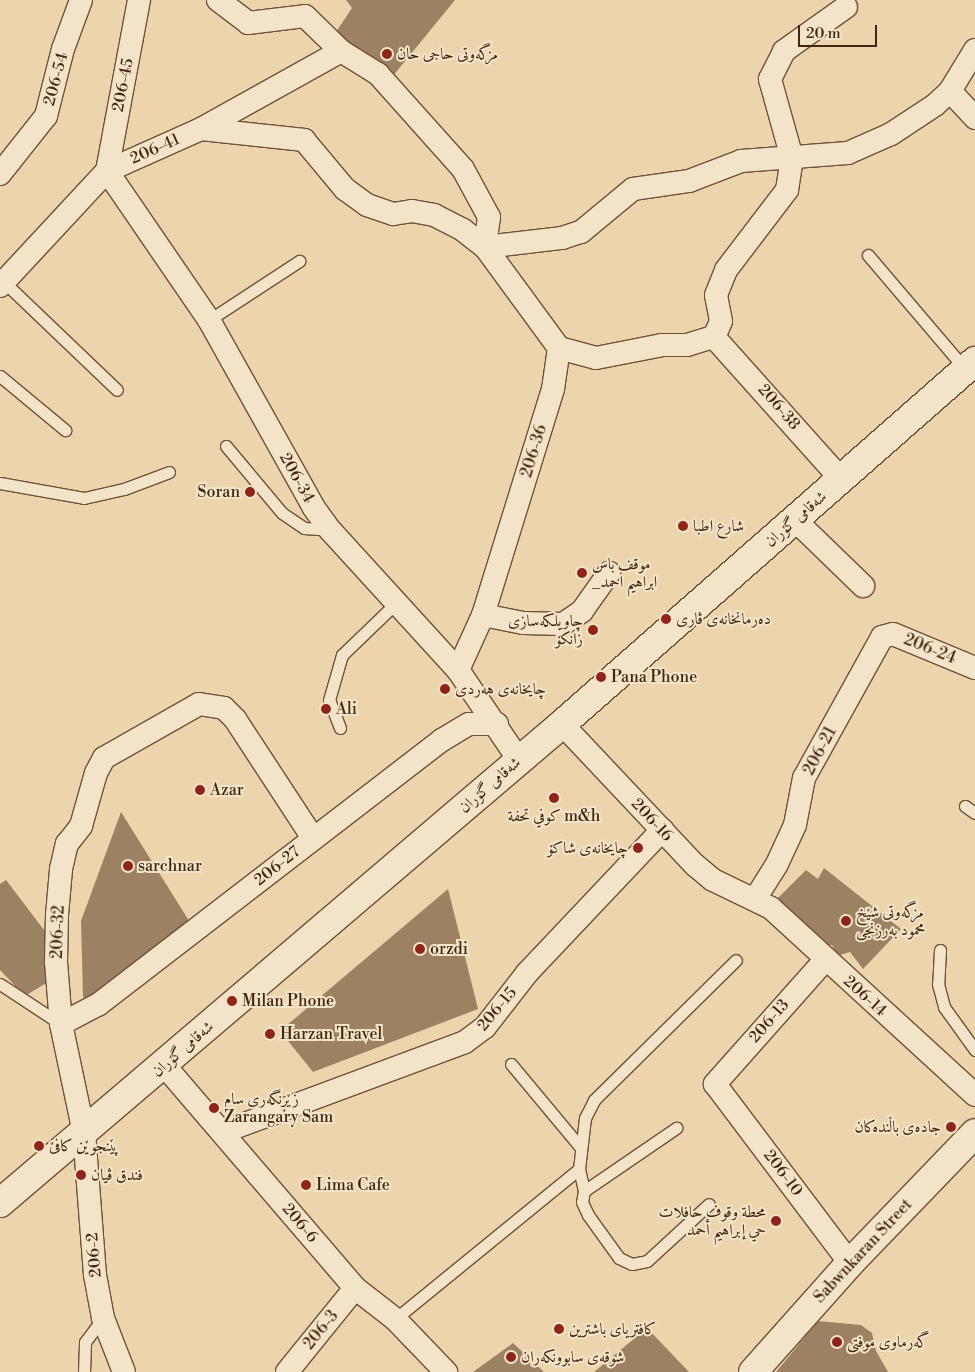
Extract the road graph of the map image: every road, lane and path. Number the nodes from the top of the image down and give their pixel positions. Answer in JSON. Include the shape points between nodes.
{"nodes":[{"id":1,"x":81,"y":0,"type":"edge"},
{"id":2,"x":139,"y":0,"type":"edge"},
{"id":3,"x":218,"y":0,"type":"edge"},
{"id":4,"x":847,"y":2,"type":"edge"},
{"id":5,"x":301,"y":8,"type":"edge"},
{"id":6,"x":975,"y":50,"type":"edge"},
{"id":7,"x":341,"y":51,"type":"junction"},
{"id":8,"x":950,"y":91,"type":"junction"},
{"id":9,"x":975,"y":118,"type":"edge"},
{"id":10,"x":201,"y":128,"type":"junction"},
{"id":11,"x":792,"y":158,"type":"junction"},
{"id":12,"x":107,"y":171,"type":"junction"},
{"id":13,"x":0,"y":174,"type":"edge"},
{"id":14,"x":485,"y":247,"type":"junction"},
{"id":15,"x":868,"y":255,"type":"dead end"},
{"id":16,"x":299,"y":262,"type":"dead end"},
{"id":17,"x":2,"y":284,"type":"edge"},
{"id":18,"x":209,"y":320,"type":"junction"},
{"id":19,"x":714,"y":337,"type":"junction"},
{"id":20,"x":559,"y":348,"type":"junction"},
{"id":21,"x":970,"y":365,"type":"edge"},
{"id":22,"x":0,"y":376,"type":"edge"},
{"id":23,"x":117,"y":390,"type":"dead end"},
{"id":24,"x":65,"y":430,"type":"dead end"},
{"id":25,"x":226,"y":446,"type":"dead end"},
{"id":26,"x":169,"y":472,"type":"dead end"},
{"id":27,"x":841,"y":479,"type":"junction"},
{"id":28,"x":0,"y":484,"type":"edge"},
{"id":29,"x":795,"y":520,"type":"junction"},
{"id":30,"x":330,"y":530,"type":"junction"},
{"id":31,"x":609,"y":573,"type":"dead end"},
{"id":32,"x":862,"y":586,"type":"dead end"},
{"id":33,"x":397,"y":602,"type":"junction"},
{"id":34,"x":483,"y":615,"type":"junction"},
{"id":35,"x":885,"y":634,"type":"joint"},
{"id":36,"x":975,"y":668,"type":"edge"},
{"id":37,"x":458,"y":670,"type":"junction"},
{"id":38,"x":498,"y":724,"type":"junction"},
{"id":39,"x":562,"y":724,"type":"junction"},
{"id":40,"x":340,"y":728,"type":"dead end"},
{"id":41,"x":519,"y":760,"type":"junction"},
{"id":42,"x":965,"y":806,"type":"dead end"},
{"id":43,"x":975,"y":813,"type":"edge"},
{"id":44,"x":662,"y":830,"type":"junction"},
{"id":45,"x":313,"y":838,"type":"junction"},
{"id":46,"x":755,"y":899,"type":"junction"},
{"id":47,"x":940,"y":950,"type":"dead end"},
{"id":48,"x":736,"y":960,"type":"dead end"},
{"id":49,"x":825,"y":960,"type":"junction"},
{"id":50,"x":0,"y":984,"type":"edge"},
{"id":51,"x":61,"y":1024,"type":"junction"},
{"id":52,"x":975,"y":1050,"type":"edge"},
{"id":53,"x":511,"y":1064,"type":"dead end"},
{"id":54,"x":164,"y":1065,"type":"junction"},
{"id":55,"x":715,"y":1084,"type":"joint"},
{"id":56,"x":975,"y":1095,"type":"edge"},
{"id":57,"x":676,"y":1128,"type":"dead end"},
{"id":58,"x":223,"y":1132,"type":"junction"},
{"id":59,"x":84,"y":1133,"type":"junction"},
{"id":60,"x":975,"y":1133,"type":"edge"},
{"id":61,"x":581,"y":1148,"type":"junction"},
{"id":62,"x":579,"y":1168,"type":"junction"},
{"id":63,"x":584,"y":1192,"type":"junction"},
{"id":64,"x":0,"y":1203,"type":"edge"},
{"id":65,"x":709,"y":1204,"type":"dead end"},
{"id":66,"x":850,"y":1263,"type":"junction"},
{"id":67,"x":355,"y":1288,"type":"junction"},
{"id":68,"x":103,"y":1318,"type":"junction"},
{"id":69,"x":395,"y":1319,"type":"junction"},
{"id":70,"x":84,"y":1372,"type":"edge"},
{"id":71,"x":124,"y":1372,"type":"edge"},
{"id":72,"x":287,"y":1372,"type":"edge"},
{"id":73,"x":446,"y":1372,"type":"edge"},
{"id":74,"x":753,"y":1372,"type":"edge"}],
"edges":[{"from":1,"to":13,"type":"street","name":"206-54","via":[[63,49],[46,116]]},
{"from":2,"to":12,"type":"street","name":"206-45"},
{"from":3,"to":5,"type":"street","via":[[248,23]]},
{"from":4,"to":11,"type":"street","via":[[784,51],[770,79]]},
{"from":5,"to":7,"type":"street"},
{"from":6,"to":8,"type":"street"},
{"from":7,"to":10,"type":"street","name":"206-41"},
{"from":7,"to":14,"type":"street","via":[[378,74],[463,169],[489,217]]},
{"from":8,"to":9,"type":"street"},
{"from":8,"to":11,"type":"street","via":[[891,134],[848,153]]},
{"from":10,"to":12,"type":"street","name":"206-41"},
{"from":10,"to":14,"type":"street","via":[[304,140],[346,189],[367,205],[393,214],[412,211],[434,215]]},
{"from":11,"to":14,"type":"street","via":[[741,161],[689,181],[633,189],[580,232],[562,238]]},
{"from":11,"to":19,"type":"street","via":[[787,190],[726,270],[716,295],[721,321]]},
{"from":12,"to":17,"type":"street","name":"206-41"},
{"from":12,"to":18,"type":"street","name":"206-34"},
{"from":14,"to":20,"type":"street"},
{"from":15,"to":21,"type":"lane"},
{"from":16,"to":18,"type":"lane"},
{"from":17,"to":23,"type":"lane"},
{"from":18,"to":30,"type":"street","name":"206-34","via":[[314,508]]},
{"from":19,"to":20,"type":"street","via":[[687,345],[662,345],[596,358]]},
{"from":19,"to":27,"type":"street","name":"206-38"},
{"from":20,"to":34,"type":"street","name":"206-36","via":[[553,389]]},
{"from":21,"to":27,"type":"main road","name":"شەقامی گۆران"},
{"from":22,"to":24,"type":"lane"},
{"from":25,"to":30,"type":"lane","via":[[282,512],[304,528]]},
{"from":26,"to":28,"type":"lane","via":[[124,490],[84,498]]},
{"from":27,"to":29,"type":"main road","name":"شەقامی گۆران"},
{"from":29,"to":32,"type":"street"},
{"from":29,"to":39,"type":"main road","name":"شەقامی گۆران"},
{"from":30,"to":33,"type":"street","name":"206-34"},
{"from":31,"to":34,"type":"street","via":[[582,611],[563,624],[523,623]]},
{"from":33,"to":37,"type":"street","name":"206-34"},
{"from":33,"to":40,"type":"lane","via":[[342,655],[329,700]]},
{"from":34,"to":37,"type":"street","name":"206-36"},
{"from":35,"to":36,"type":"street","name":"206-24","via":[[893,634]]},
{"from":35,"to":46,"type":"street","name":"206-21","via":[[804,778],[795,825],[777,864]]},
{"from":37,"to":38,"type":"street","name":"206-34"},
{"from":38,"to":41,"type":"street","name":"206-34"},
{"from":38,"to":45,"type":"street","name":"206-27","via":[[469,724],[442,740]]},
{"from":39,"to":41,"type":"main road","name":"شەقامی گۆران"},
{"from":39,"to":44,"type":"street","name":"206-16"},
{"from":41,"to":54,"type":"main road","name":"شەقامی گۆران"},
{"from":42,"to":43,"type":"lane"},
{"from":44,"to":46,"type":"street","name":"206-16","via":[[713,880]]},
{"from":44,"to":58,"type":"street","name":"206-15","via":[[527,973],[485,1027],[465,1042]]},
{"from":45,"to":51,"type":"street","name":"206-27","via":[[100,1004]]},
{"from":45,"to":51,"type":"street","name":"206-32","via":[[235,719],[224,708],[199,704],[104,758],[96,773],[81,826],[67,844],[61,870],[56,962]]},
{"from":46,"to":49,"type":"street","name":"206-14","via":[[771,908]]},
{"from":47,"to":52,"type":"lane","via":[[938,984],[944,1007]]},
{"from":48,"to":61,"type":"lane","via":[[594,1100],[585,1118]]},
{"from":49,"to":55,"type":"street","name":"206-13"},
{"from":49,"to":56,"type":"street","name":"206-14"},
{"from":50,"to":51,"type":"lane"},
{"from":51,"to":59,"type":"street","name":"206-32"},
{"from":53,"to":61,"type":"lane"},
{"from":54,"to":58,"type":"street","name":"206-6"},
{"from":54,"to":59,"type":"main road","name":"شەقامی گۆران"},
{"from":55,"to":66,"type":"street","name":"206-10"},
{"from":57,"to":63,"type":"lane"},
{"from":58,"to":67,"type":"street","name":"206-6"},
{"from":59,"to":64,"type":"main road","name":"شەقامی گۆران"},
{"from":59,"to":68,"type":"street","name":"206-2","via":[[95,1275]]},
{"from":60,"to":66,"type":"main road","name":"Sabwnkaran Street"},
{"from":61,"to":62,"type":"lane"},
{"from":62,"to":63,"type":"lane"},
{"from":62,"to":69,"type":"lane"},
{"from":63,"to":65,"type":"lane","via":[[582,1202],[588,1215],[619,1258],[632,1264],[647,1260]]},
{"from":66,"to":74,"type":"main road","name":"Sabwnkaran Street"},
{"from":67,"to":69,"type":"street","name":"206-6"},
{"from":67,"to":72,"type":"street","name":"206-3"},
{"from":68,"to":70,"type":"lane","via":[[85,1342]]},
{"from":68,"to":71,"type":"street","name":"206-2"},
{"from":69,"to":73,"type":"street","name":"206-6"}]}
